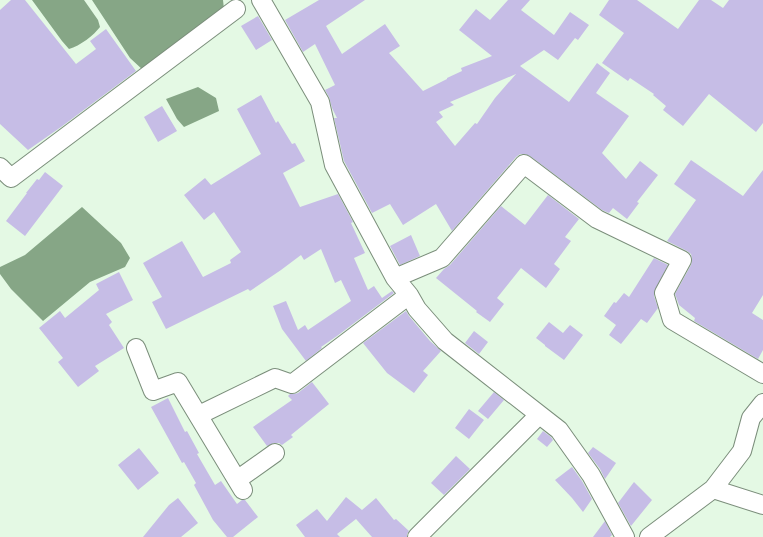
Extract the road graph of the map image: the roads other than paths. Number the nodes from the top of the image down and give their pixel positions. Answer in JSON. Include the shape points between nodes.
{"nodes":[{"id":1,"x":255,"y":0,"type":"edge"},
{"id":2,"x":261,"y":0,"type":"edge"},
{"id":3,"x":233,"y":4,"type":"edge"},
{"id":4,"x":0,"y":167,"type":"edge"},
{"id":5,"x":395,"y":278,"type":"junction"},
{"id":6,"x":409,"y":295,"type":"junction"},
{"id":7,"x":136,"y":348,"type":"dead end"},
{"id":8,"x":763,"y":374,"type":"edge"},
{"id":9,"x":763,"y":403,"type":"edge"},
{"id":10,"x":199,"y":415,"type":"junction"},
{"id":11,"x":539,"y":415,"type":"junction"},
{"id":12,"x":276,"y":453,"type":"dead end"},
{"id":13,"x":713,"y":489,"type":"junction"},
{"id":14,"x":763,"y":505,"type":"edge"},
{"id":15,"x":417,"y":537,"type":"edge"},
{"id":16,"x":625,"y":537,"type":"edge"},
{"id":17,"x":649,"y":537,"type":"edge"}],
"edges":[{"from":1,"to":3,"type":"street"},
{"from":2,"to":5,"type":"street","via":[[320,102],[334,165]]},
{"from":3,"to":4,"type":"street","via":[[12,178]]},
{"from":5,"to":6,"type":"street"},
{"from":5,"to":8,"type":"street","via":[[442,258],[524,164],[597,219],[682,260],[664,294],[672,320]]},
{"from":6,"to":10,"type":"street","via":[[292,384],[275,378]]},
{"from":6,"to":11,"type":"street","via":[[417,309],[445,341]]},
{"from":7,"to":10,"type":"street","via":[[153,391],[178,382]]},
{"from":9,"to":13,"type":"street","via":[[750,418],[742,451]]},
{"from":10,"to":12,"type":"street","via":[[240,485]]},
{"from":11,"to":15,"type":"street"},
{"from":11,"to":16,"type":"street","via":[[558,430],[591,475]]},
{"from":13,"to":14,"type":"street"},
{"from":13,"to":17,"type":"street"}]}
